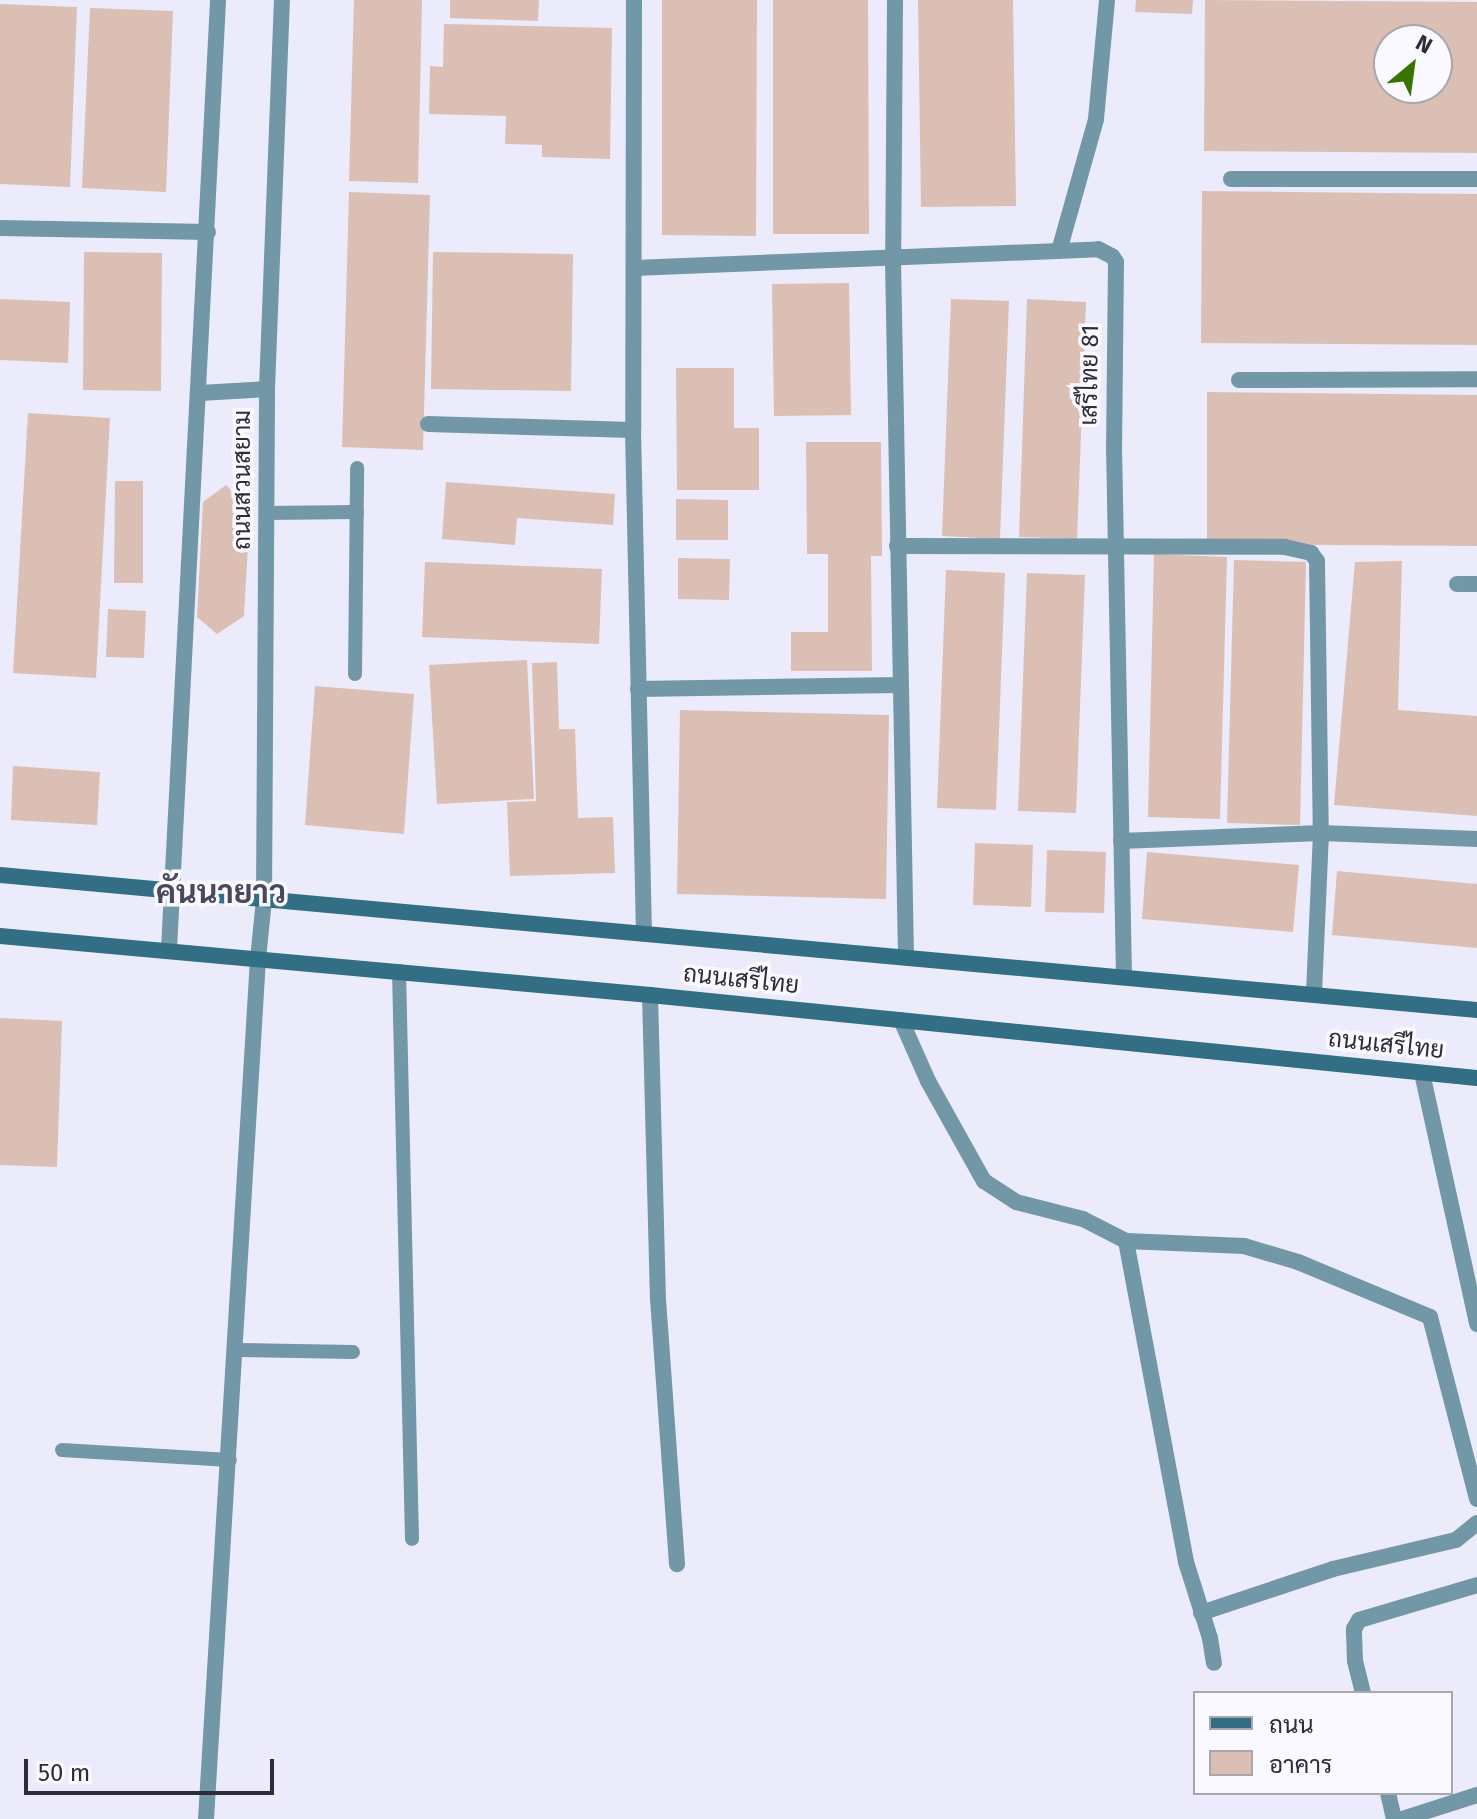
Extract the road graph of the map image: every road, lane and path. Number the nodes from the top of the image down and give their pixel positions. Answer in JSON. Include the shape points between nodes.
{"nodes":[{"id":1,"x":218,"y":0,"type":"edge"},
{"id":2,"x":282,"y":0,"type":"edge"},
{"id":3,"x":634,"y":0,"type":"edge"},
{"id":4,"x":895,"y":0,"type":"edge"},
{"id":5,"x":1107,"y":0,"type":"edge"},
{"id":6,"x":1231,"y":179,"type":"dead end"},
{"id":7,"x":1477,"y":179,"type":"edge"},
{"id":8,"x":0,"y":228,"type":"edge"},
{"id":9,"x":208,"y":232,"type":"junction"},
{"id":10,"x":1059,"y":251,"type":"junction"},
{"id":11,"x":893,"y":260,"type":"junction"},
{"id":12,"x":634,"y":268,"type":"junction"},
{"id":13,"x":1477,"y":379,"type":"edge"},
{"id":14,"x":1239,"y":380,"type":"dead end"},
{"id":15,"x":267,"y":389,"type":"junction"},
{"id":16,"x":200,"y":393,"type":"junction"},
{"id":17,"x":428,"y":424,"type":"dead end"},
{"id":18,"x":633,"y":430,"type":"junction"},
{"id":19,"x":357,"y":468,"type":"dead end"},
{"id":20,"x":357,"y":512,"type":"junction"},
{"id":21,"x":267,"y":513,"type":"junction"},
{"id":22,"x":1115,"y":544,"type":"junction"},
{"id":23,"x":897,"y":546,"type":"junction"},
{"id":24,"x":1457,"y":584,"type":"dead end"},
{"id":25,"x":1477,"y":584,"type":"edge"},
{"id":26,"x":355,"y":674,"type":"dead end"},
{"id":27,"x":899,"y":685,"type":"junction"},
{"id":28,"x":638,"y":689,"type":"junction"},
{"id":29,"x":1321,"y":833,"type":"junction"},
{"id":30,"x":1477,"y":839,"type":"edge"},
{"id":31,"x":1121,"y":841,"type":"junction"},
{"id":32,"x":0,"y":875,"type":"edge"},
{"id":33,"x":173,"y":891,"type":"junction"},
{"id":34,"x":264,"y":900,"type":"junction"},
{"id":35,"x":644,"y":934,"type":"junction"},
{"id":36,"x":0,"y":936,"type":"edge"},
{"id":37,"x":169,"y":949,"type":"junction"},
{"id":38,"x":906,"y":957,"type":"junction"},
{"id":39,"x":258,"y":959,"type":"junction"},
{"id":40,"x":399,"y":971,"type":"junction"},
{"id":41,"x":1124,"y":976,"type":"junction"},
{"id":42,"x":650,"y":995,"type":"junction"},
{"id":43,"x":1314,"y":995,"type":"junction"},
{"id":44,"x":1477,"y":1010,"type":"edge"},
{"id":45,"x":901,"y":1020,"type":"junction"},
{"id":46,"x":1422,"y":1073,"type":"junction"},
{"id":47,"x":1477,"y":1078,"type":"edge"},
{"id":48,"x":1126,"y":1241,"type":"junction"},
{"id":49,"x":1477,"y":1324,"type":"edge"},
{"id":50,"x":237,"y":1350,"type":"junction"},
{"id":51,"x":353,"y":1352,"type":"dead end"},
{"id":52,"x":62,"y":1450,"type":"dead end"},
{"id":53,"x":230,"y":1460,"type":"junction"},
{"id":54,"x":1477,"y":1499,"type":"edge"},
{"id":55,"x":1477,"y":1523,"type":"edge"},
{"id":56,"x":412,"y":1539,"type":"dead end"},
{"id":57,"x":677,"y":1564,"type":"dead end"},
{"id":58,"x":1477,"y":1585,"type":"edge"},
{"id":59,"x":1201,"y":1613,"type":"junction"},
{"id":60,"x":1214,"y":1663,"type":"dead end"},
{"id":61,"x":1362,"y":1691,"type":"edge"},
{"id":62,"x":1388,"y":1795,"type":"edge"},
{"id":63,"x":1477,"y":1795,"type":"edge"},
{"id":64,"x":206,"y":1819,"type":"edge"},
{"id":65,"x":1394,"y":1819,"type":"edge"},
{"id":66,"x":1402,"y":1819,"type":"edge"}],
"edges":[{"from":1,"to":9,"type":"street","name":"ถนนสวนสยาม"},
{"from":2,"to":15,"type":"street","name":"ถนนสวนสยาม"},
{"from":3,"to":12,"type":"street"},
{"from":4,"to":11,"type":"street"},
{"from":5,"to":10,"type":"street","via":[[1096,119]]},
{"from":6,"to":7,"type":"street"},
{"from":8,"to":9,"type":"street"},
{"from":9,"to":16,"type":"street","name":"ถนนสวนสยาม"},
{"from":10,"to":11,"type":"street","name":"เสรีไทย 81"},
{"from":10,"to":22,"type":"street","name":"เสรีไทย 81","via":[[1098,249],[1116,262]]},
{"from":11,"to":12,"type":"street","name":"เสรีไทย 81"},
{"from":11,"to":23,"type":"street"},
{"from":12,"to":18,"type":"street"},
{"from":13,"to":14,"type":"street"},
{"from":15,"to":16,"type":"street"},
{"from":15,"to":21,"type":"street","name":"ถนนสวนสยาม"},
{"from":16,"to":33,"type":"street","name":"ถนนสวนสยาม"},
{"from":17,"to":18,"type":"street"},
{"from":18,"to":28,"type":"street"},
{"from":19,"to":20,"type":"lane"},
{"from":20,"to":21,"type":"lane"},
{"from":20,"to":26,"type":"lane"},
{"from":21,"to":34,"type":"street","name":"ถนนสวนสยาม"},
{"from":22,"to":23,"type":"street"},
{"from":22,"to":29,"type":"street","via":[[1285,547],[1304,549],[1317,561]]},
{"from":22,"to":31,"type":"street","name":"เสรีไทย 81"},
{"from":23,"to":27,"type":"street"},
{"from":24,"to":25,"type":"street"},
{"from":27,"to":28,"type":"street"},
{"from":27,"to":38,"type":"street"},
{"from":28,"to":35,"type":"street"},
{"from":29,"to":30,"type":"street"},
{"from":29,"to":31,"type":"street"},
{"from":29,"to":43,"type":"street"},
{"from":31,"to":41,"type":"street","name":"เสรีไทย 81"},
{"from":32,"to":33,"type":"main road","name":"ถนนเสรีไทย"},
{"from":33,"to":34,"type":"main road","name":"ถนนเสรีไทย"},
{"from":33,"to":37,"type":"street","name":"ถนนสวนสยาม"},
{"from":34,"to":35,"type":"main road","name":"ถนนเสรีไทย"},
{"from":34,"to":39,"type":"street","name":"ถนนสวนสยาม"},
{"from":35,"to":38,"type":"main road","name":"ถนนเสรีไทย"},
{"from":36,"to":37,"type":"main road","name":"ถนนเสรีไทย"},
{"from":37,"to":39,"type":"main road","name":"ถนนเสรีไทย"},
{"from":38,"to":41,"type":"main road","name":"ถนนเสรีไทย"},
{"from":39,"to":40,"type":"main road","name":"ถนนเสรีไทย"},
{"from":39,"to":50,"type":"street","name":"ถนนสวนสยาม"},
{"from":40,"to":42,"type":"main road","name":"ถนนเสรีไทย"},
{"from":40,"to":56,"type":"lane"},
{"from":41,"to":43,"type":"main road","name":"ถนนเสรีไทย"},
{"from":42,"to":45,"type":"main road","name":"ถนนเสรีไทย"},
{"from":42,"to":57,"type":"street","via":[[658,1299]]},
{"from":43,"to":44,"type":"main road","name":"ถนนเสรีไทย"},
{"from":45,"to":46,"type":"main road","name":"ถนนเสรีไทย"},
{"from":45,"to":48,"type":"street","via":[[984,1181],[1016,1202],[1083,1219]]},
{"from":46,"to":47,"type":"main road","name":"ถนนเสรีไทย"},
{"from":46,"to":49,"type":"street"},
{"from":48,"to":54,"type":"street","via":[[1244,1246],[1298,1262],[1430,1317]]},
{"from":48,"to":59,"type":"street","via":[[1186,1562]]},
{"from":50,"to":51,"type":"lane"},
{"from":50,"to":53,"type":"street","name":"ถนนสวนสยาม"},
{"from":52,"to":53,"type":"lane"},
{"from":53,"to":64,"type":"street","name":"ถนนสวนสยาม"},
{"from":55,"to":59,"type":"street","via":[[1456,1540],[1333,1569]]},
{"from":58,"to":61,"type":"street","via":[[1359,1620],[1354,1629],[1355,1661]]},
{"from":59,"to":60,"type":"street"},
{"from":62,"to":65,"type":"street"},
{"from":63,"to":66,"type":"street"}]}
